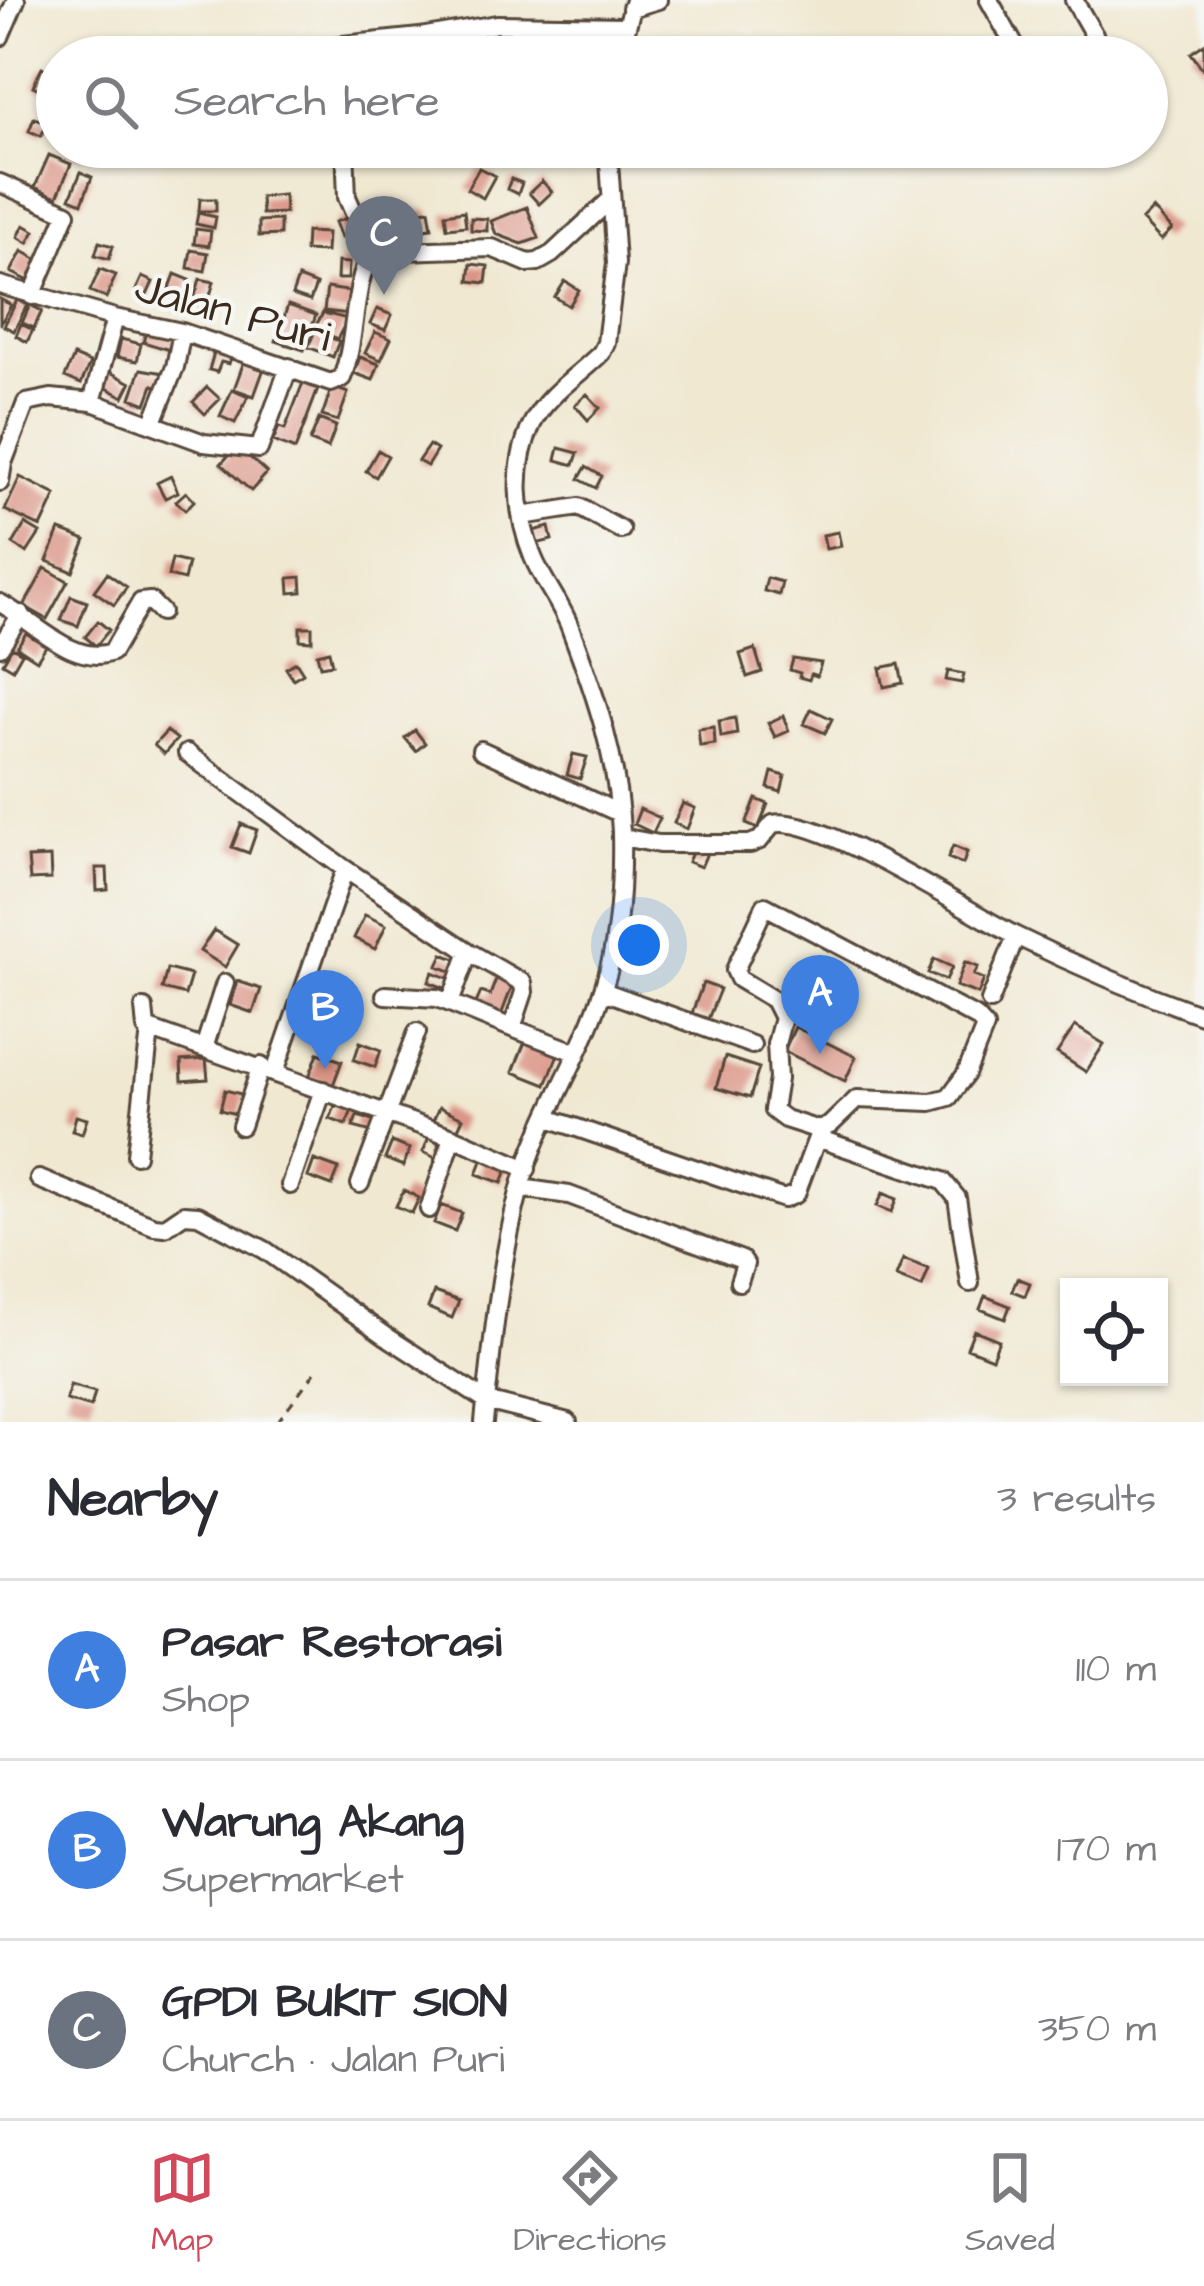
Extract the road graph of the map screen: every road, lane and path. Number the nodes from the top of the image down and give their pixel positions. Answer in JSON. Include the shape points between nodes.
{"nodes":[{"id":1,"x":16,"y":0,"type":"edge"},
{"id":2,"x":658,"y":0,"type":"edge"},
{"id":3,"x":988,"y":0,"type":"edge"},
{"id":4,"x":1074,"y":0,"type":"edge"},
{"id":5,"x":633,"y":4,"type":"edge"},
{"id":6,"x":626,"y":26,"type":"junction"},
{"id":7,"x":426,"y":36,"type":"edge"},
{"id":8,"x":624,"y":36,"type":"edge"},
{"id":9,"x":1009,"y":36,"type":"edge"},
{"id":10,"x":1094,"y":36,"type":"edge"},
{"id":11,"x":0,"y":37,"type":"edge"},
{"id":12,"x":346,"y":168,"type":"edge"},
{"id":13,"x":609,"y":168,"type":"edge"},
{"id":14,"x":0,"y":183,"type":"edge"},
{"id":15,"x":610,"y":200,"type":"junction"},
{"id":16,"x":371,"y":252,"type":"junction"},
{"id":17,"x":0,"y":286,"type":"edge"},
{"id":18,"x":32,"y":296,"type":"junction"},
{"id":19,"x":115,"y":318,"type":"junction"},
{"id":20,"x":182,"y":332,"type":"junction"},
{"id":21,"x":289,"y":367,"type":"junction"},
{"id":22,"x":92,"y":402,"type":"junction"},
{"id":23,"x":153,"y":422,"type":"junction"},
{"id":24,"x":0,"y":482,"type":"edge"},
{"id":25,"x":522,"y":516,"type":"junction"},
{"id":26,"x":621,"y":530,"type":"dead end"},
{"id":27,"x":0,"y":603,"type":"edge"},
{"id":28,"x":161,"y":612,"type":"dead end"},
{"id":29,"x":21,"y":614,"type":"junction"},
{"id":30,"x":0,"y":647,"type":"edge"},
{"id":31,"x":481,"y":750,"type":"dead end"},
{"id":32,"x":187,"y":753,"type":"dead end"},
{"id":33,"x":620,"y":813,"type":"junction"},
{"id":34,"x":621,"y":837,"type":"junction"},
{"id":35,"x":345,"y":869,"type":"junction"},
{"id":36,"x":1016,"y":936,"type":"junction"},
{"id":37,"x":469,"y":952,"type":"junction"},
{"id":38,"x":225,"y":983,"type":"dead end"},
{"id":39,"x":603,"y":991,"type":"junction"},
{"id":40,"x":385,"y":994,"type":"dead end"},
{"id":41,"x":990,"y":1001,"type":"dead end"},
{"id":42,"x":450,"y":1003,"type":"junction"},
{"id":43,"x":145,"y":1008,"type":"dead end"},
{"id":44,"x":1204,"y":1016,"type":"edge"},
{"id":45,"x":512,"y":1028,"type":"junction"},
{"id":46,"x":150,"y":1030,"type":"junction"},
{"id":47,"x":416,"y":1032,"type":"dead end"},
{"id":48,"x":752,"y":1045,"type":"dead end"},
{"id":49,"x":204,"y":1048,"type":"junction"},
{"id":50,"x":575,"y":1052,"type":"junction"},
{"id":51,"x":268,"y":1069,"type":"junction"},
{"id":52,"x":323,"y":1090,"type":"junction"},
{"id":53,"x":388,"y":1113,"type":"junction"},
{"id":54,"x":548,"y":1118,"type":"junction"},
{"id":55,"x":241,"y":1126,"type":"dead end"},
{"id":56,"x":818,"y":1134,"type":"junction"},
{"id":57,"x":453,"y":1137,"type":"junction"},
{"id":58,"x":136,"y":1155,"type":"dead end"},
{"id":59,"x":526,"y":1169,"type":"junction"},
{"id":60,"x":39,"y":1178,"type":"dead end"},
{"id":61,"x":360,"y":1184,"type":"dead end"},
{"id":62,"x":290,"y":1185,"type":"dead end"},
{"id":63,"x":520,"y":1188,"type":"junction"},
{"id":64,"x":429,"y":1209,"type":"dead end"},
{"id":65,"x":739,"y":1282,"type":"dead end"},
{"id":66,"x":970,"y":1282,"type":"dead end"},
{"id":67,"x":315,"y":1372,"type":"dead end"},
{"id":68,"x":486,"y":1401,"type":"junction"},
{"id":69,"x":277,"y":1422,"type":"edge"},
{"id":70,"x":484,"y":1422,"type":"edge"},
{"id":71,"x":568,"y":1422,"type":"edge"}],
"edges":[{"from":1,"to":11,"type":"street"},
{"from":2,"to":5,"type":"street"},
{"from":3,"to":9,"type":"street"},
{"from":4,"to":10,"type":"street"},
{"from":5,"to":6,"type":"street"},
{"from":6,"to":7,"type":"street","via":[[497,24]]},
{"from":6,"to":8,"type":"street"},
{"from":12,"to":16,"type":"street","via":[[347,197]]},
{"from":13,"to":15,"type":"street"},
{"from":14,"to":18,"type":"street","via":[[67,213]]},
{"from":15,"to":16,"type":"street","via":[[538,262],[492,248]]},
{"from":15,"to":25,"type":"street","via":[[616,263],[606,343],[534,419],[519,471]]},
{"from":16,"to":21,"type":"street","name":"Jalan Puri","via":[[342,379],[323,381]]},
{"from":17,"to":18,"type":"street","name":"Jalan Puri"},
{"from":18,"to":19,"type":"street","name":"Jalan Puri"},
{"from":19,"to":20,"type":"street","name":"Jalan Puri"},
{"from":19,"to":22,"type":"street"},
{"from":20,"to":21,"type":"street","name":"Jalan Puri"},
{"from":20,"to":23,"type":"street"},
{"from":21,"to":23,"type":"street","via":[[259,449],[204,443]]},
{"from":22,"to":23,"type":"street"},
{"from":22,"to":24,"type":"street","via":[[26,404]]},
{"from":25,"to":26,"type":"street","via":[[579,507]]},
{"from":25,"to":33,"type":"street","via":[[599,706]]},
{"from":27,"to":29,"type":"street"},
{"from":28,"to":29,"type":"street","via":[[141,602],[112,652],[99,657]]},
{"from":29,"to":30,"type":"street"},
{"from":31,"to":33,"type":"street"},
{"from":32,"to":35,"type":"street"},
{"from":33,"to":34,"type":"street"},
{"from":34,"to":36,"type":"street","via":[[750,844],[773,824],[793,823],[870,855]]},
{"from":34,"to":39,"type":"street"},
{"from":35,"to":37,"type":"street"},
{"from":35,"to":51,"type":"street"},
{"from":36,"to":41,"type":"street"},
{"from":36,"to":44,"type":"street"},
{"from":37,"to":42,"type":"street"},
{"from":37,"to":45,"type":"street","via":[[523,983]]},
{"from":38,"to":49,"type":"street"},
{"from":39,"to":48,"type":"street"},
{"from":39,"to":50,"type":"street"},
{"from":40,"to":42,"type":"street"},
{"from":42,"to":45,"type":"street"},
{"from":43,"to":46,"type":"street"},
{"from":45,"to":50,"type":"street"},
{"from":46,"to":49,"type":"street"},
{"from":46,"to":58,"type":"street"},
{"from":47,"to":53,"type":"street"},
{"from":49,"to":51,"type":"street"},
{"from":50,"to":54,"type":"street"},
{"from":51,"to":52,"type":"street"},
{"from":51,"to":55,"type":"street"},
{"from":52,"to":53,"type":"street"},
{"from":52,"to":62,"type":"street"},
{"from":53,"to":57,"type":"street"},
{"from":53,"to":61,"type":"street"},
{"from":54,"to":56,"type":"street","via":[[784,1198],[796,1194]]},
{"from":54,"to":59,"type":"street"},
{"from":56,"to":56,"type":"street","via":[[773,1110],[783,1018],[774,1000],[734,970],[766,906],[985,1027],[949,1097],[857,1099]]},
{"from":56,"to":66,"type":"street","via":[[949,1185],[958,1198]]},
{"from":57,"to":59,"type":"street"},
{"from":57,"to":64,"type":"street"},
{"from":59,"to":63,"type":"street"},
{"from":60,"to":68,"type":"street","via":[[154,1226],[198,1215],[266,1250]]},
{"from":63,"to":65,"type":"street","via":[[569,1195],[742,1260]]},
{"from":63,"to":68,"type":"street"},
{"from":67,"to":69,"type":"path"},
{"from":68,"to":70,"type":"street"},
{"from":68,"to":71,"type":"street"}]}
